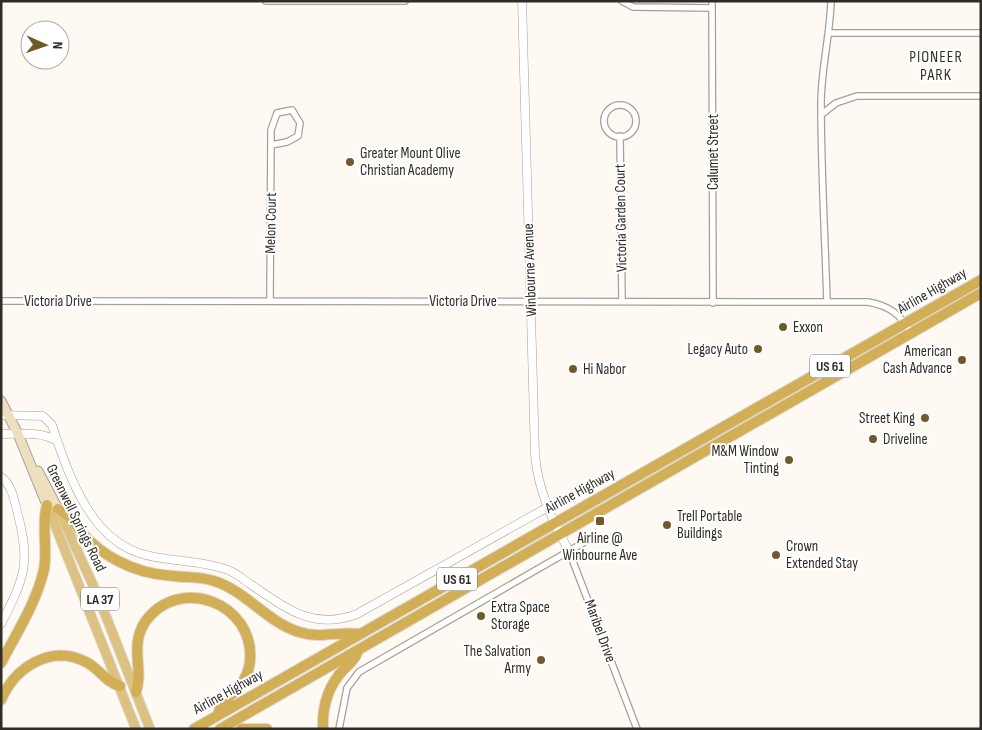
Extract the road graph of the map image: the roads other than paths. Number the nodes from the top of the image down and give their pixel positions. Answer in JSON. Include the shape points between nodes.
{"nodes":[{"id":1,"x":266,"y":1,"type":"edge"},
{"id":2,"x":405,"y":1,"type":"edge"},
{"id":3,"x":522,"y":1,"type":"edge"},
{"id":4,"x":712,"y":1,"type":"edge"},
{"id":5,"x":831,"y":1,"type":"edge"},
{"id":6,"x":622,"y":2,"type":"edge"},
{"id":7,"x":712,"y":8,"type":"junction"},
{"id":8,"x":829,"y":33,"type":"junction"},
{"id":9,"x":981,"y":33,"type":"edge"},
{"id":10,"x":981,"y":96,"type":"edge"},
{"id":11,"x":822,"y":114,"type":"junction"},
{"id":12,"x":620,"y":136,"type":"junction"},
{"id":13,"x":271,"y":145,"type":"junction"},
{"id":14,"x":981,"y":280,"type":"edge"},
{"id":15,"x":981,"y":293,"type":"edge"},
{"id":16,"x":531,"y":300,"type":"junction"},
{"id":17,"x":622,"y":300,"type":"junction"},
{"id":18,"x":1,"y":301,"type":"edge"},
{"id":19,"x":270,"y":301,"type":"junction"},
{"id":20,"x":827,"y":302,"type":"junction"},
{"id":21,"x":713,"y":303,"type":"junction"},
{"id":22,"x":905,"y":323,"type":"junction"},
{"id":23,"x":911,"y":333,"type":"junction"},
{"id":24,"x":1,"y":401,"type":"edge"},
{"id":25,"x":5,"y":415,"type":"edge"},
{"id":26,"x":723,"y":427,"type":"junction"},
{"id":27,"x":1,"y":434,"type":"edge"},
{"id":28,"x":18,"y":434,"type":"junction"},
{"id":29,"x":729,"y":437,"type":"junction"},
{"id":30,"x":57,"y":441,"type":"junction"},
{"id":31,"x":1,"y":477,"type":"edge"},
{"id":32,"x":47,"y":505,"type":"junction"},
{"id":33,"x":548,"y":507,"type":"junction"},
{"id":34,"x":58,"y":509,"type":"junction"},
{"id":35,"x":554,"y":523,"type":"junction"},
{"id":36,"x":560,"y":535,"type":"junction"},
{"id":37,"x":582,"y":543,"type":"dead end"},
{"id":38,"x":569,"y":551,"type":"junction"},
{"id":39,"x":1,"y":624,"type":"edge"},
{"id":40,"x":359,"y":634,"type":"junction"},
{"id":41,"x":358,"y":650,"type":"junction"},
{"id":42,"x":1,"y":663,"type":"edge"},
{"id":43,"x":120,"y":686,"type":"junction"},
{"id":44,"x":136,"y":692,"type":"junction"},
{"id":45,"x":1,"y":700,"type":"edge"},
{"id":46,"x":217,"y":715,"type":"junction"},
{"id":47,"x":149,"y":727,"type":"edge"},
{"id":48,"x":136,"y":728,"type":"edge"},
{"id":49,"x":194,"y":729,"type":"edge"},
{"id":50,"x":220,"y":729,"type":"edge"},
{"id":51,"x":242,"y":729,"type":"edge"},
{"id":52,"x":267,"y":729,"type":"edge"},
{"id":53,"x":323,"y":729,"type":"edge"},
{"id":54,"x":339,"y":729,"type":"edge"},
{"id":55,"x":637,"y":729,"type":"edge"}],
"edges":[{"from":1,"to":2,"type":"street"},
{"from":3,"to":16,"type":"street","name":"Winbourne Avenue"},
{"from":4,"to":7,"type":"street","name":"Calumet Street"},
{"from":5,"to":8,"type":"street"},
{"from":6,"to":7,"type":"street","via":[[633,7]]},
{"from":7,"to":21,"type":"street","name":"Calumet Street"},
{"from":8,"to":9,"type":"street"},
{"from":8,"to":11,"type":"street","via":[[823,67]]},
{"from":10,"to":11,"type":"street","via":[[857,96],[836,103]]},
{"from":11,"to":20,"type":"street"},
{"from":12,"to":12,"type":"street","via":[[631,132],[635,121],[631,110],[620,105],[608,110],[604,121],[608,132]]},
{"from":12,"to":17,"type":"street","name":"Victoria Garden Court"},
{"from":13,"to":13,"type":"street","name":"Melon Court","via":[[274,118],[283,110],[292,110],[300,123],[298,136]]},
{"from":13,"to":19,"type":"street","name":"Melon Court"},
{"from":14,"to":22,"type":"highway","name":"Airline Highway","number":"US 61"},
{"from":15,"to":23,"type":"highway","name":"Airline Highway","number":"US 61"},
{"from":16,"to":17,"type":"street","name":"Victoria Drive"},
{"from":16,"to":19,"type":"street","name":"Victoria Drive"},
{"from":16,"to":33,"type":"street","name":"Winbourne Avenue","via":[[535,455],[537,479]]},
{"from":17,"to":21,"type":"street","name":"Victoria Drive"},
{"from":18,"to":19,"type":"street","name":"Victoria Drive"},
{"from":20,"to":21,"type":"street","name":"Victoria Drive"},
{"from":20,"to":22,"type":"street","name":"Victoria Drive","via":[[884,305],[896,311]]},
{"from":22,"to":23,"type":"street","name":"Victoria Drive"},
{"from":22,"to":26,"type":"highway","name":"Airline Highway","number":"US 61"},
{"from":23,"to":29,"type":"highway","name":"Airline Highway","number":"US 61"},
{"from":24,"to":25,"type":"main road","name":"Greenwell Springs Road"},
{"from":25,"to":28,"type":"main road","name":"Greenwell Springs Road","number":"LA 37"},
{"from":25,"to":30,"type":"street","via":[[43,416],[52,425]]},
{"from":26,"to":29,"type":"highway"},
{"from":26,"to":35,"type":"highway","name":"Airline Highway","number":"US 61"},
{"from":27,"to":28,"type":"street"},
{"from":28,"to":30,"type":"street","via":[[50,436]]},
{"from":28,"to":32,"type":"main road","name":"Greenwell Springs Road","number":"LA 37"},
{"from":28,"to":34,"type":"main road","name":"Greenwell Springs Road","number":"LA 37"},
{"from":29,"to":36,"type":"highway","name":"Airline Highway","number":"US 61"},
{"from":30,"to":33,"type":"street","via":[[84,502],[101,527],[119,543],[156,559],[208,564],[230,571],[289,610],[325,621],[358,614]]},
{"from":31,"to":39,"type":"street","via":[[13,495],[26,543],[25,570]]},
{"from":32,"to":42,"type":"highway","via":[[42,576]]},
{"from":32,"to":43,"type":"main road","name":"Greenwell Springs Road","number":"LA 37"},
{"from":33,"to":35,"type":"street","name":"Winbourne Avenue"},
{"from":34,"to":40,"type":"highway","via":[[67,512],[97,547],[131,567],[219,582],[281,624],[300,633],[323,636],[349,632]]},
{"from":34,"to":44,"type":"main road","name":"Greenwell Springs Road","number":"LA 37","via":[[98,596]]},
{"from":35,"to":36,"type":"street","name":"Winbourne Avenue"},
{"from":35,"to":40,"type":"highway","name":"Airline Highway","number":"US 61"},
{"from":36,"to":38,"type":"street","name":"Maribel Drive"},
{"from":36,"to":41,"type":"highway","name":"Airline Highway","number":"US 61"},
{"from":37,"to":38,"type":"street"},
{"from":38,"to":54,"type":"street","via":[[360,672],[347,688]]},
{"from":38,"to":55,"type":"street","name":"Maribel Drive"},
{"from":40,"to":46,"type":"highway","name":"Airline Highway","number":"US 61"},
{"from":41,"to":50,"type":"highway","name":"Airline Highway","number":"US 61"},
{"from":41,"to":53,"type":"highway","via":[[356,659],[340,674],[328,693]]},
{"from":43,"to":45,"type":"highway","via":[[110,683],[81,660],[48,657],[22,670]]},
{"from":43,"to":48,"type":"main road","name":"Greenwell Springs Road","number":"LA 37"},
{"from":44,"to":46,"type":"highway","via":[[139,682],[137,643],[150,616],[180,598],[200,597],[228,609],[241,623],[248,638],[250,654],[243,682],[220,707]]},
{"from":44,"to":47,"type":"main road","name":"Greenwell Springs Road","number":"LA 37"},
{"from":46,"to":49,"type":"highway","name":"Airline Highway","number":"US 61"},
{"from":51,"to":52,"type":"highway"}]}
